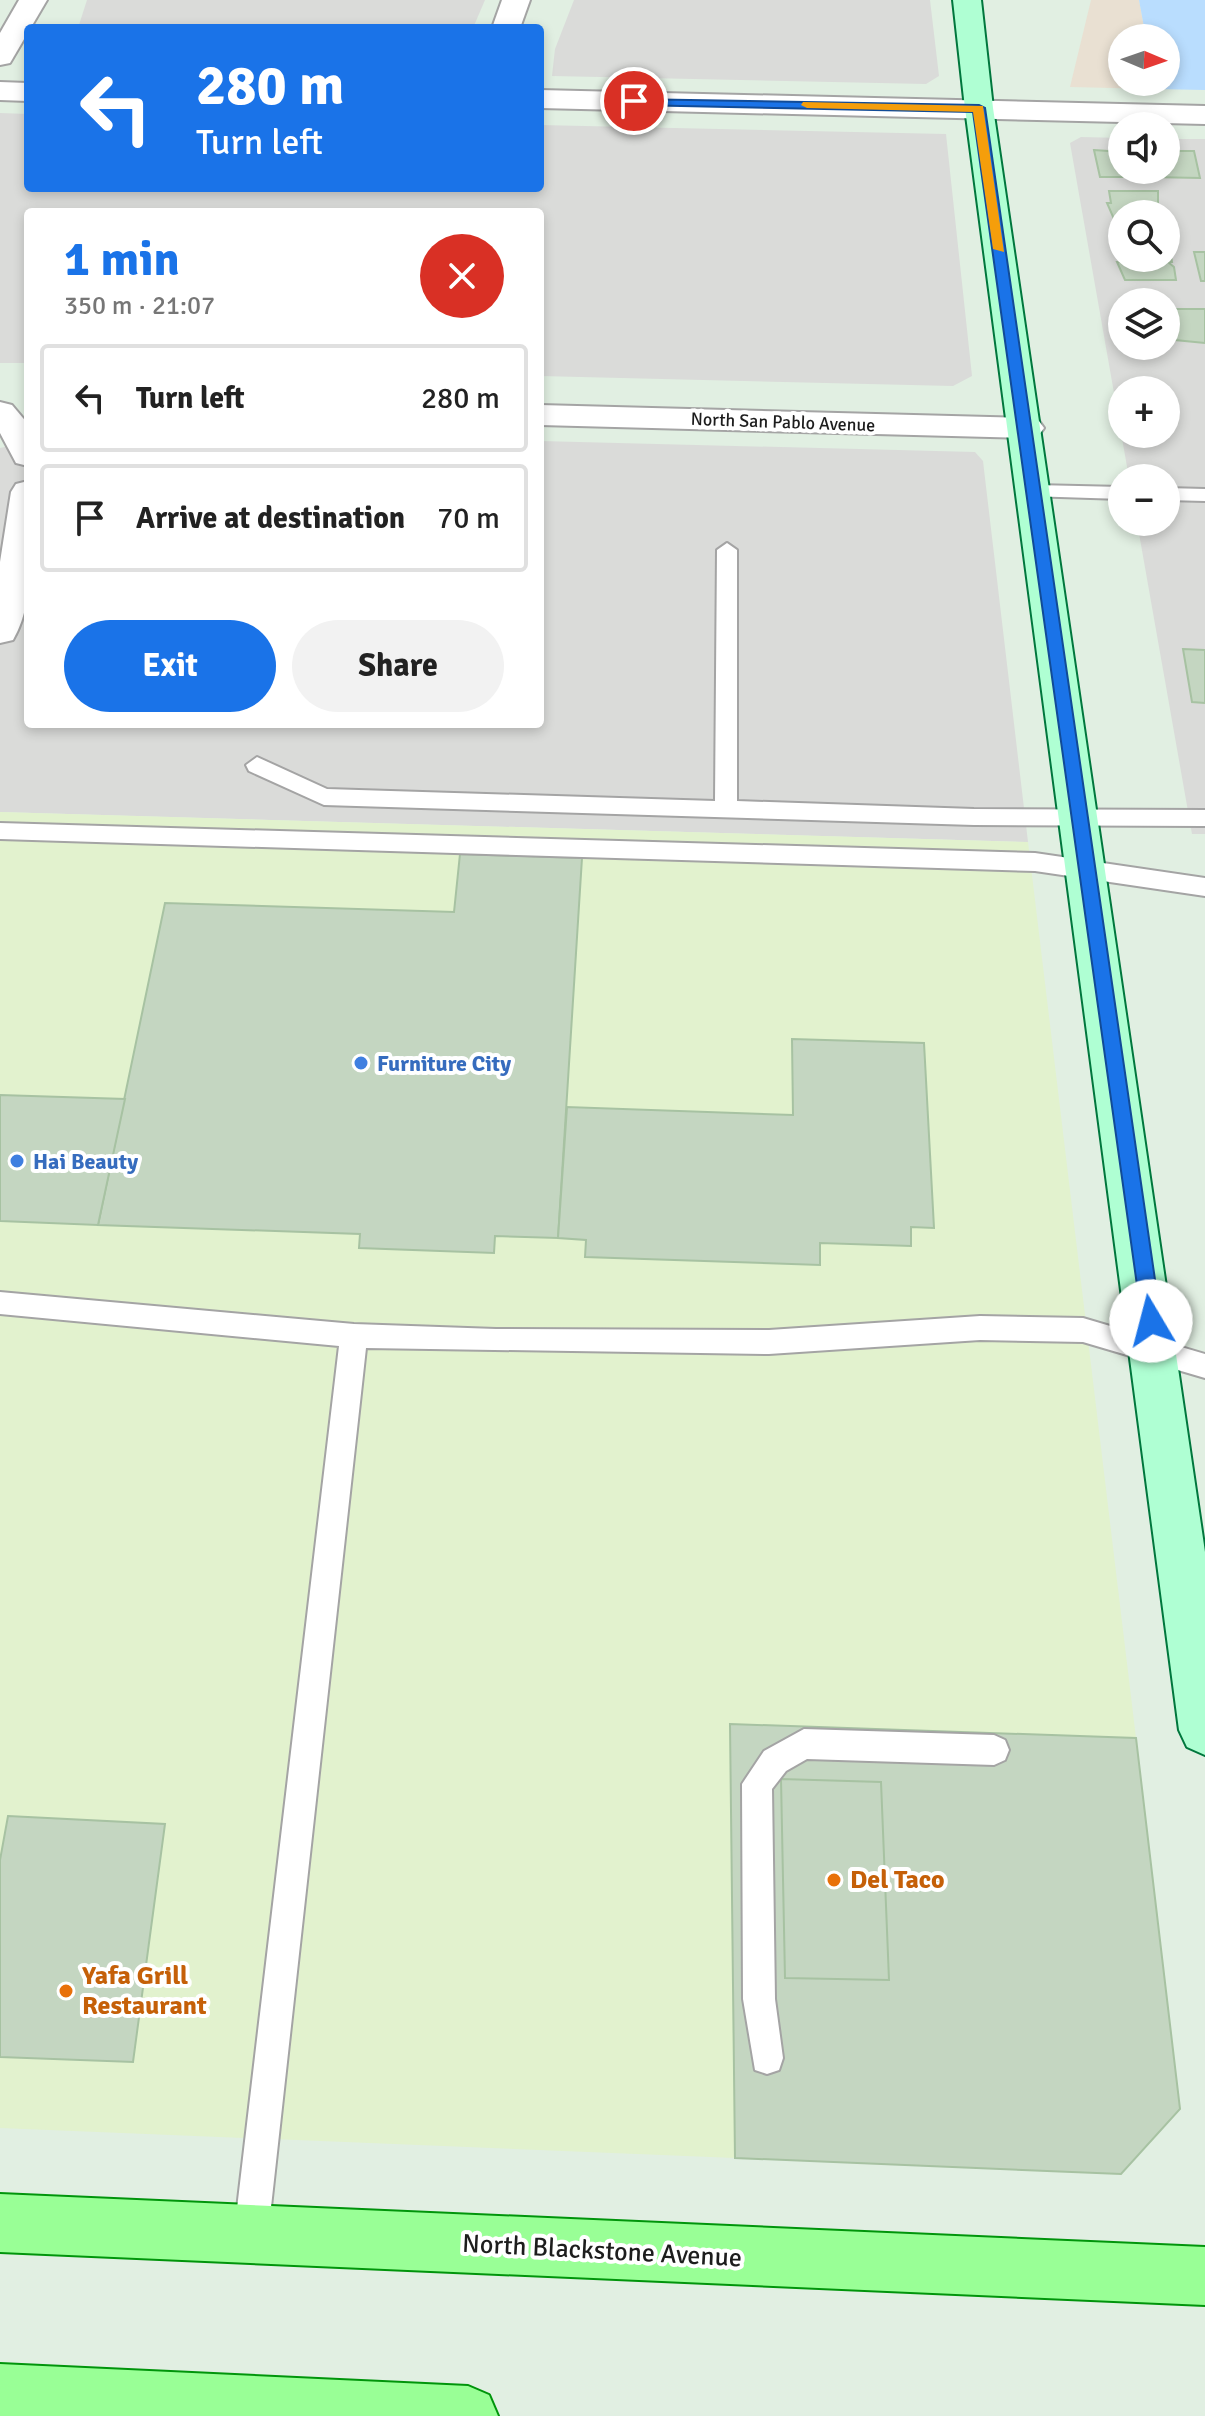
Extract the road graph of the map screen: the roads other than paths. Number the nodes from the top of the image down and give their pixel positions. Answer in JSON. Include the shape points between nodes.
{"nodes":[{"id":1,"x":33,"y":0,"type":"edge"},
{"id":2,"x":516,"y":0,"type":"edge"},
{"id":3,"x":967,"y":0,"type":"edge"},
{"id":4,"x":507,"y":24,"type":"edge"},
{"id":5,"x":0,"y":57,"type":"edge"},
{"id":6,"x":0,"y":91,"type":"edge"},
{"id":7,"x":24,"y":92,"type":"edge"},
{"id":8,"x":544,"y":99,"type":"edge"},
{"id":9,"x":979,"y":108,"type":"junction"},
{"id":10,"x":1205,"y":115,"type":"edge"},
{"id":11,"x":0,"y":399,"type":"edge"},
{"id":12,"x":24,"y":400,"type":"edge"},
{"id":13,"x":0,"y":412,"type":"edge"},
{"id":14,"x":544,"y":415,"type":"edge"},
{"id":15,"x":1027,"y":428,"type":"junction"},
{"id":16,"x":24,"y":446,"type":"edge"},
{"id":17,"x":1035,"y":491,"type":"junction"},
{"id":18,"x":1108,"y":493,"type":"edge"},
{"id":19,"x":1180,"y":494,"type":"edge"},
{"id":20,"x":1205,"y":495,"type":"edge"},
{"id":21,"x":24,"y":527,"type":"edge"},
{"id":22,"x":727,"y":550,"type":"dead end"},
{"id":23,"x":0,"y":631,"type":"edge"},
{"id":24,"x":257,"y":765,"type":"dead end"},
{"id":25,"x":726,"y":809,"type":"junction"},
{"id":26,"x":1081,"y":815,"type":"junction"},
{"id":27,"x":1205,"y":818,"type":"edge"},
{"id":28,"x":0,"y":831,"type":"edge"},
{"id":29,"x":1088,"y":872,"type":"junction"},
{"id":30,"x":1205,"y":887,"type":"edge"},
{"id":31,"x":0,"y":1303,"type":"edge"},
{"id":32,"x":354,"y":1336,"type":"junction"},
{"id":33,"x":1155,"y":1351,"type":"junction"},
{"id":34,"x":1205,"y":1366,"type":"edge"},
{"id":35,"x":1205,"y":1730,"type":"edge"},
{"id":36,"x":994,"y":1750,"type":"dead end"},
{"id":37,"x":767,"y":2058,"type":"dead end"},
{"id":38,"x":0,"y":2223,"type":"edge"},
{"id":39,"x":251,"y":2234,"type":"junction"},
{"id":40,"x":1205,"y":2276,"type":"edge"},
{"id":41,"x":0,"y":2394,"type":"edge"},
{"id":42,"x":369,"y":2414,"type":"edge"},
{"id":43,"x":468,"y":2416,"type":"edge"}],
"edges":[{"from":1,"to":5,"type":"street"},
{"from":2,"to":4,"type":"street"},
{"from":3,"to":9,"type":"street"},
{"from":6,"to":7,"type":"street"},
{"from":8,"to":9,"type":"street"},
{"from":9,"to":10,"type":"street"},
{"from":9,"to":15,"type":"street"},
{"from":11,"to":12,"type":"street"},
{"from":13,"to":16,"type":"street"},
{"from":14,"to":15,"type":"street","name":"North San Pablo Avenue"},
{"from":15,"to":17,"type":"street"},
{"from":17,"to":18,"type":"lane"},
{"from":17,"to":26,"type":"street"},
{"from":19,"to":20,"type":"lane"},
{"from":21,"to":23,"type":"street"},
{"from":22,"to":25,"type":"lane"},
{"from":24,"to":25,"type":"lane","via":[[324,797]]},
{"from":25,"to":26,"type":"lane"},
{"from":26,"to":27,"type":"lane"},
{"from":26,"to":29,"type":"street"},
{"from":28,"to":29,"type":"lane","via":[[1020,861]]},
{"from":29,"to":30,"type":"lane"},
{"from":29,"to":33,"type":"street"},
{"from":31,"to":32,"type":"lane"},
{"from":32,"to":33,"type":"lane","via":[[769,1342],[994,1328],[1083,1330]]},
{"from":32,"to":39,"type":"lane"},
{"from":33,"to":34,"type":"lane"},
{"from":33,"to":35,"type":"street"},
{"from":36,"to":37,"type":"lane","via":[[804,1744],[775,1761],[757,1784],[759,1999]]},
{"from":38,"to":39,"type":"main road","name":"North Blackstone Avenue"},
{"from":39,"to":40,"type":"main road","name":"North Blackstone Avenue"},
{"from":41,"to":42,"type":"main road"},
{"from":42,"to":43,"type":"main road"}]}
